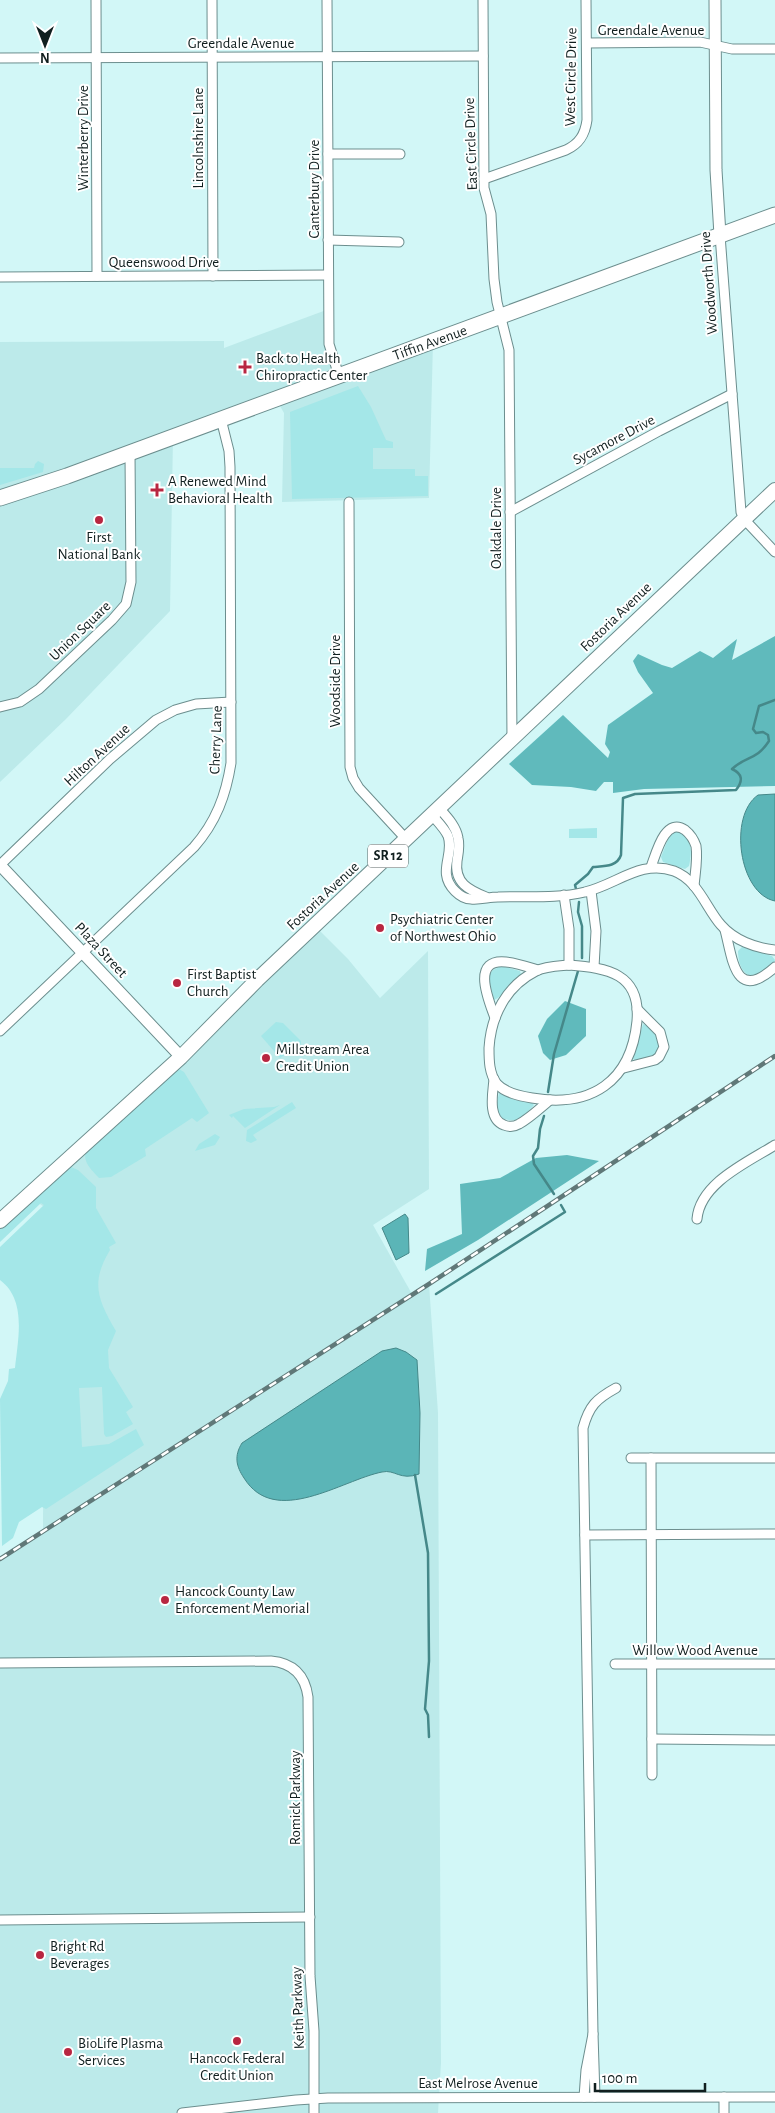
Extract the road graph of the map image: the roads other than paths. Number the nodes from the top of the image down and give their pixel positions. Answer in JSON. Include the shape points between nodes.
{"nodes":[{"id":1,"x":96,"y":0,"type":"edge"},
{"id":2,"x":212,"y":0,"type":"edge"},
{"id":3,"x":327,"y":0,"type":"edge"},
{"id":4,"x":483,"y":0,"type":"edge"},
{"id":5,"x":586,"y":0,"type":"edge"},
{"id":6,"x":715,"y":0,"type":"edge"},
{"id":7,"x":586,"y":43,"type":"junction"},
{"id":8,"x":715,"y":46,"type":"junction"},
{"id":9,"x":775,"y":49,"type":"edge"},
{"id":10,"x":327,"y":56,"type":"junction"},
{"id":11,"x":483,"y":56,"type":"junction"},
{"id":12,"x":212,"y":57,"type":"junction"},
{"id":13,"x":0,"y":58,"type":"edge"},
{"id":14,"x":96,"y":58,"type":"junction"},
{"id":15,"x":328,"y":154,"type":"junction"},
{"id":16,"x":400,"y":154,"type":"dead end"},
{"id":17,"x":484,"y":179,"type":"junction"},
{"id":18,"x":775,"y":215,"type":"edge"},
{"id":19,"x":720,"y":235,"type":"junction"},
{"id":20,"x":328,"y":240,"type":"junction"},
{"id":21,"x":399,"y":242,"type":"dead end"},
{"id":22,"x":328,"y":275,"type":"junction"},
{"id":23,"x":97,"y":276,"type":"junction"},
{"id":24,"x":213,"y":276,"type":"junction"},
{"id":25,"x":0,"y":277,"type":"edge"},
{"id":26,"x":501,"y":317,"type":"junction"},
{"id":27,"x":339,"y":376,"type":"junction"},
{"id":28,"x":732,"y":394,"type":"junction"},
{"id":29,"x":221,"y":419,"type":"junction"},
{"id":30,"x":130,"y":453,"type":"junction"},
{"id":31,"x":775,"y":490,"type":"edge"},
{"id":32,"x":0,"y":498,"type":"edge"},
{"id":33,"x":349,"y":502,"type":"dead end"},
{"id":34,"x":510,"y":512,"type":"junction"},
{"id":35,"x":744,"y":518,"type":"junction"},
{"id":36,"x":775,"y":552,"type":"edge"},
{"id":37,"x":231,"y":702,"type":"junction"},
{"id":38,"x":0,"y":706,"type":"edge"},
{"id":39,"x":512,"y":739,"type":"junction"},
{"id":40,"x":436,"y":812,"type":"junction"},
{"id":41,"x":406,"y":839,"type":"junction"},
{"id":42,"x":0,"y":865,"type":"edge"},
{"id":43,"x":651,"y":867,"type":"junction"},
{"id":44,"x":694,"y":886,"type":"junction"},
{"id":45,"x":591,"y":891,"type":"junction"},
{"id":46,"x":564,"y":895,"type":"junction"},
{"id":47,"x":726,"y":930,"type":"junction"},
{"id":48,"x":775,"y":950,"type":"edge"},
{"id":49,"x":83,"y":952,"type":"junction"},
{"id":50,"x":569,"y":965,"type":"junction"},
{"id":51,"x":594,"y":967,"type":"junction"},
{"id":52,"x":775,"y":967,"type":"edge"},
{"id":53,"x":538,"y":970,"type":"junction"},
{"id":54,"x":637,"y":1009,"type":"junction"},
{"id":55,"x":494,"y":1018,"type":"junction"},
{"id":56,"x":0,"y":1031,"type":"edge"},
{"id":57,"x":181,"y":1056,"type":"junction"},
{"id":58,"x":624,"y":1068,"type":"junction"},
{"id":59,"x":494,"y":1079,"type":"junction"},
{"id":60,"x":550,"y":1100,"type":"junction"},
{"id":61,"x":775,"y":1145,"type":"edge"},
{"id":62,"x":697,"y":1219,"type":"dead end"},
{"id":63,"x":0,"y":1221,"type":"edge"},
{"id":64,"x":616,"y":1388,"type":"dead end"},
{"id":65,"x":631,"y":1458,"type":"dead end"},
{"id":66,"x":651,"y":1458,"type":"junction"},
{"id":67,"x":775,"y":1458,"type":"edge"},
{"id":68,"x":651,"y":1534,"type":"junction"},
{"id":69,"x":775,"y":1534,"type":"edge"},
{"id":70,"x":585,"y":1535,"type":"junction"},
{"id":71,"x":0,"y":1663,"type":"edge"},
{"id":72,"x":616,"y":1664,"type":"dead end"},
{"id":73,"x":651,"y":1664,"type":"junction"},
{"id":74,"x":775,"y":1664,"type":"edge"},
{"id":75,"x":652,"y":1739,"type":"junction"},
{"id":76,"x":775,"y":1740,"type":"edge"},
{"id":77,"x":652,"y":1775,"type":"dead end"},
{"id":78,"x":310,"y":1917,"type":"junction"},
{"id":79,"x":0,"y":1920,"type":"edge"},
{"id":80,"x":593,"y":2034,"type":"junction"},
{"id":81,"x":584,"y":2097,"type":"junction"},
{"id":82,"x":595,"y":2097,"type":"junction"},
{"id":83,"x":724,"y":2097,"type":"junction"},
{"id":84,"x":775,"y":2097,"type":"edge"},
{"id":85,"x":314,"y":2098,"type":"junction"},
{"id":86,"x":182,"y":2113,"type":"edge"},
{"id":87,"x":314,"y":2113,"type":"edge"},
{"id":88,"x":724,"y":2113,"type":"edge"}],
"edges":[{"from":1,"to":14,"type":"street","name":"Winterberry Drive"},
{"from":2,"to":12,"type":"street","name":"Lincolnshire Lane"},
{"from":3,"to":10,"type":"street","name":"Canterbury Drive"},
{"from":4,"to":11,"type":"street","name":"East Circle Drive"},
{"from":5,"to":7,"type":"street","name":"West Circle Drive"},
{"from":6,"to":8,"type":"street","name":"Woodworth Drive"},
{"from":7,"to":8,"type":"street","name":"Greendale Avenue","via":[[700,42]]},
{"from":7,"to":17,"type":"street","name":"West Circle Drive","via":[[587,120],[579,140],[566,150]]},
{"from":8,"to":9,"type":"street","name":"Greendale Avenue"},
{"from":8,"to":19,"type":"street","name":"Woodworth Drive"},
{"from":10,"to":11,"type":"street","name":"Greendale Avenue"},
{"from":10,"to":12,"type":"street","name":"Greendale Avenue"},
{"from":10,"to":15,"type":"street","name":"Canterbury Drive"},
{"from":11,"to":17,"type":"street","name":"East Circle Drive"},
{"from":12,"to":14,"type":"street","name":"Greendale Avenue"},
{"from":12,"to":24,"type":"street","name":"Lincolnshire Lane"},
{"from":13,"to":14,"type":"street","name":"Greendale Avenue"},
{"from":14,"to":23,"type":"street","name":"Winterberry Drive"},
{"from":15,"to":16,"type":"street"},
{"from":15,"to":20,"type":"street","name":"Canterbury Drive"},
{"from":17,"to":26,"type":"street","name":"East Circle Drive","via":[[491,214],[494,280]]},
{"from":18,"to":19,"type":"highway","name":"Tiffin Avenue"},
{"from":19,"to":26,"type":"highway","name":"Tiffin Avenue"},
{"from":19,"to":28,"type":"street","name":"Woodworth Drive"},
{"from":20,"to":21,"type":"street"},
{"from":20,"to":22,"type":"street","name":"Canterbury Drive"},
{"from":22,"to":24,"type":"street","name":"Queenswood Drive"},
{"from":22,"to":27,"type":"street","name":"Canterbury Drive","via":[[329,344]]},
{"from":23,"to":24,"type":"street","name":"Queenswood Drive"},
{"from":23,"to":25,"type":"street","name":"Queenswood Drive"},
{"from":26,"to":27,"type":"highway","name":"Tiffin Avenue"},
{"from":26,"to":34,"type":"street","name":"Oakdale Drive","via":[[509,350]]},
{"from":27,"to":29,"type":"highway","name":"Tiffin Avenue"},
{"from":28,"to":34,"type":"street","name":"Sycamore Drive"},
{"from":28,"to":35,"type":"street","name":"Woodworth Drive"},
{"from":29,"to":30,"type":"highway","name":"Tiffin Avenue"},
{"from":29,"to":37,"type":"street","name":"Cherry Lane","via":[[230,467]]},
{"from":30,"to":32,"type":"highway","name":"Tiffin Avenue"},
{"from":30,"to":38,"type":"street","name":"Union Square","via":[[130,582],[126,604],[39,689],[20,702]]},
{"from":31,"to":35,"type":"main road","name":"Fostoria Avenue","number":"SR 12"},
{"from":33,"to":41,"type":"street","name":"Woodside Drive","via":[[350,767],[359,788]]},
{"from":34,"to":39,"type":"street","name":"Oakdale Drive"},
{"from":35,"to":36,"type":"street"},
{"from":35,"to":39,"type":"main road","name":"Fostoria Avenue","number":"SR 12"},
{"from":37,"to":42,"type":"street","name":"Hilton Avenue","via":[[185,707],[152,724],[110,759]]},
{"from":37,"to":49,"type":"street","name":"Cherry Lane","via":[[231,763],[226,790],[214,820],[194,847]]},
{"from":39,"to":40,"type":"main road","name":"Fostoria Avenue","number":"SR 12"},
{"from":40,"to":41,"type":"main road","name":"Fostoria Avenue","number":"SR 12"},
{"from":40,"to":46,"type":"street","via":[[454,825],[459,847],[456,869],[459,880],[467,888],[486,897]]},
{"from":41,"to":57,"type":"main road","name":"Fostoria Avenue","number":"SR 12"},
{"from":42,"to":49,"type":"street","name":"Plaza Street"},
{"from":43,"to":44,"type":"street","via":[[678,873]]},
{"from":43,"to":44,"type":"street","via":[[666,833],[672,827],[679,827],[688,833],[696,847]]},
{"from":43,"to":45,"type":"street"},
{"from":44,"to":47,"type":"street"},
{"from":45,"to":46,"type":"street"},
{"from":45,"to":51,"type":"street","via":[[596,931]]},
{"from":46,"to":50,"type":"street","via":[[569,929]]},
{"from":47,"to":48,"type":"street","via":[[746,943]]},
{"from":47,"to":52,"type":"street","via":[[735,969],[742,979],[759,980]]},
{"from":49,"to":56,"type":"street","name":"Cherry Lane"},
{"from":49,"to":57,"type":"street","name":"Plaza Street"},
{"from":50,"to":51,"type":"street"},
{"from":50,"to":53,"type":"street"},
{"from":51,"to":54,"type":"street","via":[[610,971],[623,980],[630,988]]},
{"from":53,"to":55,"type":"street","via":[[510,991]]},
{"from":53,"to":55,"type":"street","via":[[506,962],[490,966],[484,981]]},
{"from":54,"to":58,"type":"street","via":[[636,1029]]},
{"from":54,"to":58,"type":"street","via":[[660,1032],[664,1047],[655,1060]]},
{"from":55,"to":59,"type":"street","via":[[489,1050]]},
{"from":57,"to":63,"type":"main road","name":"Fostoria Avenue","number":"SR 12"},
{"from":58,"to":60,"type":"street","via":[[591,1094]]},
{"from":59,"to":60,"type":"street","via":[[506,1091]]},
{"from":59,"to":60,"type":"street","via":[[492,1110],[496,1120],[505,1126],[520,1124]]},
{"from":61,"to":62,"type":"street","via":[[710,1189],[701,1203]]},
{"from":64,"to":70,"type":"street","via":[[600,1397],[588,1412],[583,1428]]},
{"from":65,"to":66,"type":"street"},
{"from":66,"to":67,"type":"street"},
{"from":66,"to":68,"type":"street"},
{"from":68,"to":69,"type":"street"},
{"from":68,"to":70,"type":"street"},
{"from":68,"to":73,"type":"street"},
{"from":70,"to":80,"type":"street"},
{"from":71,"to":78,"type":"street","name":"Romick Parkway","via":[[271,1661],[297,1671],[304,1680],[308,1697]]},
{"from":72,"to":73,"type":"street","name":"Willow Wood Avenue"},
{"from":73,"to":74,"type":"street","name":"Willow Wood Avenue"},
{"from":73,"to":75,"type":"street"},
{"from":75,"to":76,"type":"street"},
{"from":75,"to":77,"type":"street"},
{"from":78,"to":79,"type":"street"},
{"from":78,"to":85,"type":"street","name":"Keith Parkway"},
{"from":80,"to":81,"type":"street"},
{"from":80,"to":82,"type":"street"},
{"from":81,"to":82,"type":"street","name":"East Melrose Avenue"},
{"from":81,"to":85,"type":"street","name":"East Melrose Avenue"},
{"from":82,"to":83,"type":"street","name":"East Melrose Avenue"},
{"from":83,"to":84,"type":"street","name":"East Melrose Avenue"},
{"from":83,"to":88,"type":"street"},
{"from":85,"to":86,"type":"street","name":"East Melrose Avenue"},
{"from":85,"to":87,"type":"street","name":"Keith Parkway"}]}
